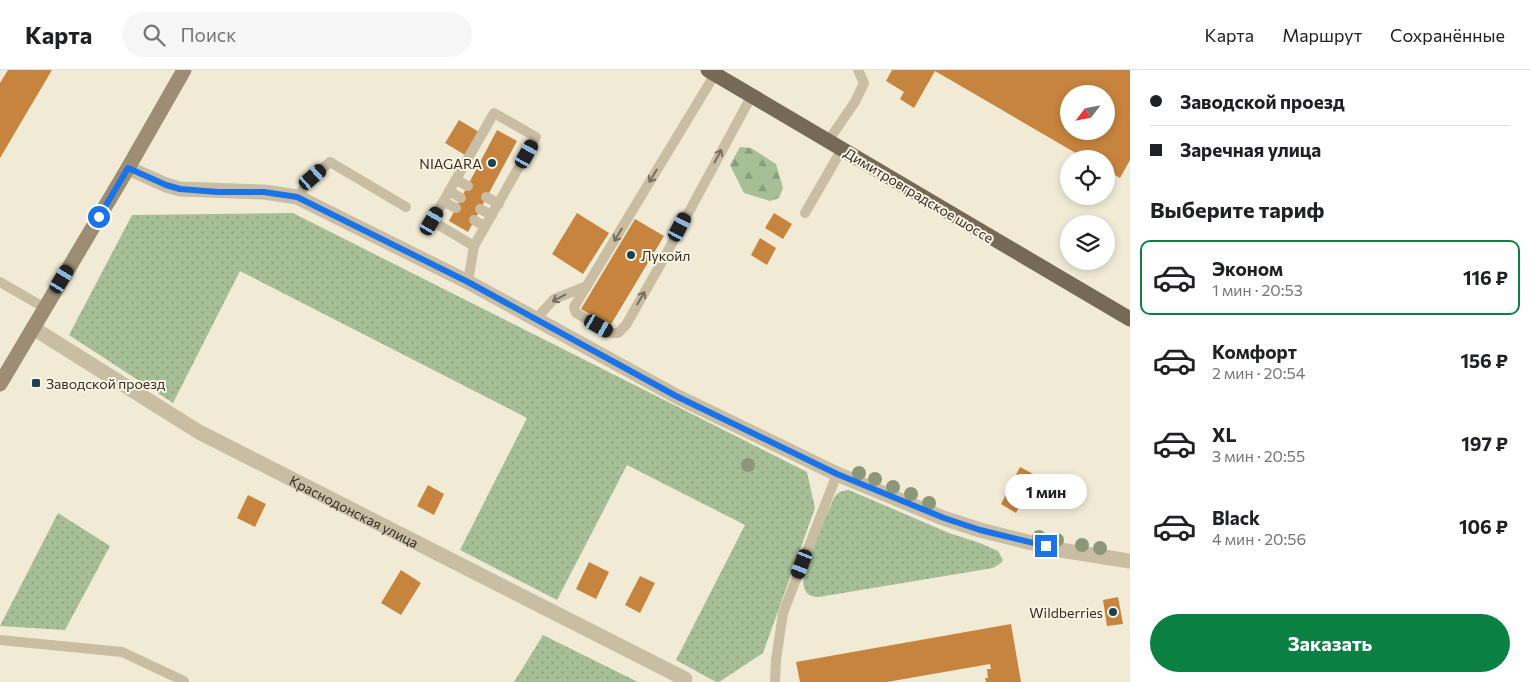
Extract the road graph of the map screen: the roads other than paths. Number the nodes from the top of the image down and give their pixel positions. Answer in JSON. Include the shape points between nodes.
{"nodes":[{"id":1,"x":184,"y":70,"type":"edge"},
{"id":2,"x":858,"y":70,"type":"edge"},
{"id":3,"x":712,"y":72,"type":"edge"},
{"id":4,"x":752,"y":96,"type":"junction"},
{"id":5,"x":828,"y":141,"type":"junction"},
{"id":6,"x":842,"y":149,"type":"junction"},
{"id":7,"x":128,"y":168,"type":"junction"},
{"id":8,"x":456,"y":180,"type":"junction"},
{"id":9,"x":468,"y":186,"type":"dead end"},
{"id":10,"x":449,"y":192,"type":"junction"},
{"id":11,"x":297,"y":197,"type":"junction"},
{"id":12,"x":486,"y":197,"type":"dead end"},
{"id":13,"x":461,"y":198,"type":"dead end"},
{"id":14,"x":444,"y":202,"type":"junction"},
{"id":15,"x":499,"y":204,"type":"junction"},
{"id":16,"x":406,"y":207,"type":"dead end"},
{"id":17,"x":456,"y":208,"type":"dead end"},
{"id":18,"x":480,"y":209,"type":"dead end"},
{"id":19,"x":805,"y":213,"type":"dead end"},
{"id":20,"x":492,"y":215,"type":"junction"},
{"id":21,"x":474,"y":220,"type":"dead end"},
{"id":22,"x":485,"y":227,"type":"junction"},
{"id":23,"x":474,"y":246,"type":"junction"},
{"id":24,"x":0,"y":282,"type":"edge"},
{"id":25,"x":468,"y":282,"type":"junction"},
{"id":26,"x":587,"y":286,"type":"junction"},
{"id":27,"x":45,"y":308,"type":"junction"},
{"id":28,"x":1126,"y":313,"type":"edge"},
{"id":29,"x":536,"y":319,"type":"junction"},
{"id":30,"x":33,"y":328,"type":"junction"},
{"id":31,"x":0,"y":384,"type":"edge"},
{"id":32,"x":837,"y":474,"type":"junction"},
{"id":33,"x":1130,"y":561,"type":"edge"},
{"id":34,"x":0,"y":640,"type":"edge"},
{"id":35,"x":685,"y":679,"type":"dead end"},
{"id":36,"x":184,"y":680,"type":"dead end"},
{"id":37,"x":775,"y":682,"type":"edge"}],
"edges":[{"from":1,"to":7,"type":"main road"},
{"from":2,"to":5,"type":"lane","via":[[864,83]]},
{"from":3,"to":4,"type":"main road","name":"Димитровградское шоссе"},
{"from":3,"to":26,"type":"lane","one_way":true},
{"from":4,"to":5,"type":"main road","name":"Димитровградское шоссе"},
{"from":26,"to":4,"type":"lane","one_way":true,"via":[[574,308],[576,312],[611,333],[618,333],[626,325],[663,260]]},
{"from":5,"to":6,"type":"main road","name":"Димитровградское шоссе"},
{"from":6,"to":19,"type":"lane"},
{"from":6,"to":28,"type":"main road","name":"Димитровградское шоссе"},
{"from":7,"to":11,"type":"street","via":[[180,189],[264,192]]},
{"from":7,"to":27,"type":"main road"},
{"from":8,"to":9,"type":"lane"},
{"from":8,"to":10,"type":"lane"},
{"from":8,"to":15,"type":"lane","via":[[494,112],[536,137]]},
{"from":10,"to":13,"type":"lane"},
{"from":10,"to":14,"type":"lane"},
{"from":11,"to":16,"type":"lane","via":[[330,162]]},
{"from":11,"to":25,"type":"street"},
{"from":12,"to":15,"type":"lane"},
{"from":14,"to":17,"type":"lane"},
{"from":14,"to":23,"type":"lane","via":[[432,221]]},
{"from":15,"to":20,"type":"lane"},
{"from":18,"to":20,"type":"lane"},
{"from":20,"to":22,"type":"lane"},
{"from":21,"to":22,"type":"lane"},
{"from":22,"to":23,"type":"lane"},
{"from":23,"to":25,"type":"lane"},
{"from":24,"to":27,"type":"lane"},
{"from":25,"to":29,"type":"street"},
{"from":26,"to":29,"type":"lane","one_way":true,"via":[[554,299]]},
{"from":27,"to":30,"type":"main road"},
{"from":29,"to":32,"type":"street","via":[[676,396]]},
{"from":30,"to":31,"type":"main road"},
{"from":30,"to":35,"type":"street","name":"Краснодонская улица","via":[[198,432]]},
{"from":32,"to":33,"type":"street","via":[[980,530],[1060,550]]},
{"from":32,"to":37,"type":"lane","via":[[783,614]]},
{"from":34,"to":36,"type":"lane","via":[[122,652]]}]}
